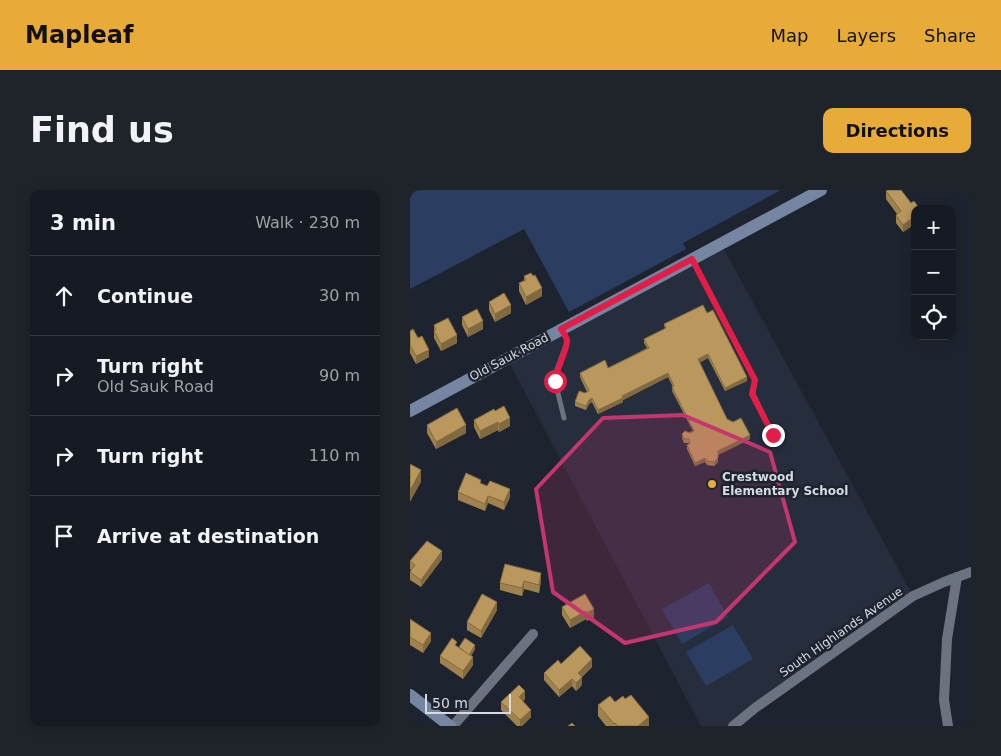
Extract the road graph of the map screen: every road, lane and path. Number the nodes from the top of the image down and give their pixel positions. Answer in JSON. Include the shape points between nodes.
{"nodes":[{"id":1,"x":821,"y":190,"type":"edge"},
{"id":2,"x":692,"y":259,"type":"junction"},
{"id":3,"x":561,"y":329,"type":"junction"},
{"id":4,"x":410,"y":411,"type":"edge"},
{"id":5,"x":564,"y":418,"type":"dead end"},
{"id":6,"x":773,"y":435,"type":"dead end"},
{"id":7,"x":971,"y":572,"type":"edge"},
{"id":8,"x":957,"y":577,"type":"junction"},
{"id":9,"x":533,"y":634,"type":"dead end"},
{"id":10,"x":410,"y":695,"type":"edge"},
{"id":11,"x":450,"y":726,"type":"edge"},
{"id":12,"x":454,"y":726,"type":"edge"},
{"id":13,"x":733,"y":726,"type":"edge"},
{"id":14,"x":948,"y":726,"type":"edge"}],
"edges":[{"from":1,"to":2,"type":"street","name":"Old Sauk Road"},
{"from":2,"to":3,"type":"street","name":"Old Sauk Road"},
{"from":2,"to":6,"type":"lane","via":[[755,380],[752,394]]},
{"from":3,"to":4,"type":"street","name":"Old Sauk Road"},
{"from":3,"to":5,"type":"lane","via":[[567,339],[555,381]]},
{"from":7,"to":8,"type":"street","name":"South Highlands Avenue"},
{"from":8,"to":13,"type":"street","name":"South Highlands Avenue","via":[[913,596]]},
{"from":8,"to":14,"type":"street","via":[[947,639],[944,700]]},
{"from":9,"to":12,"type":"street"},
{"from":10,"to":11,"type":"street"}]}
